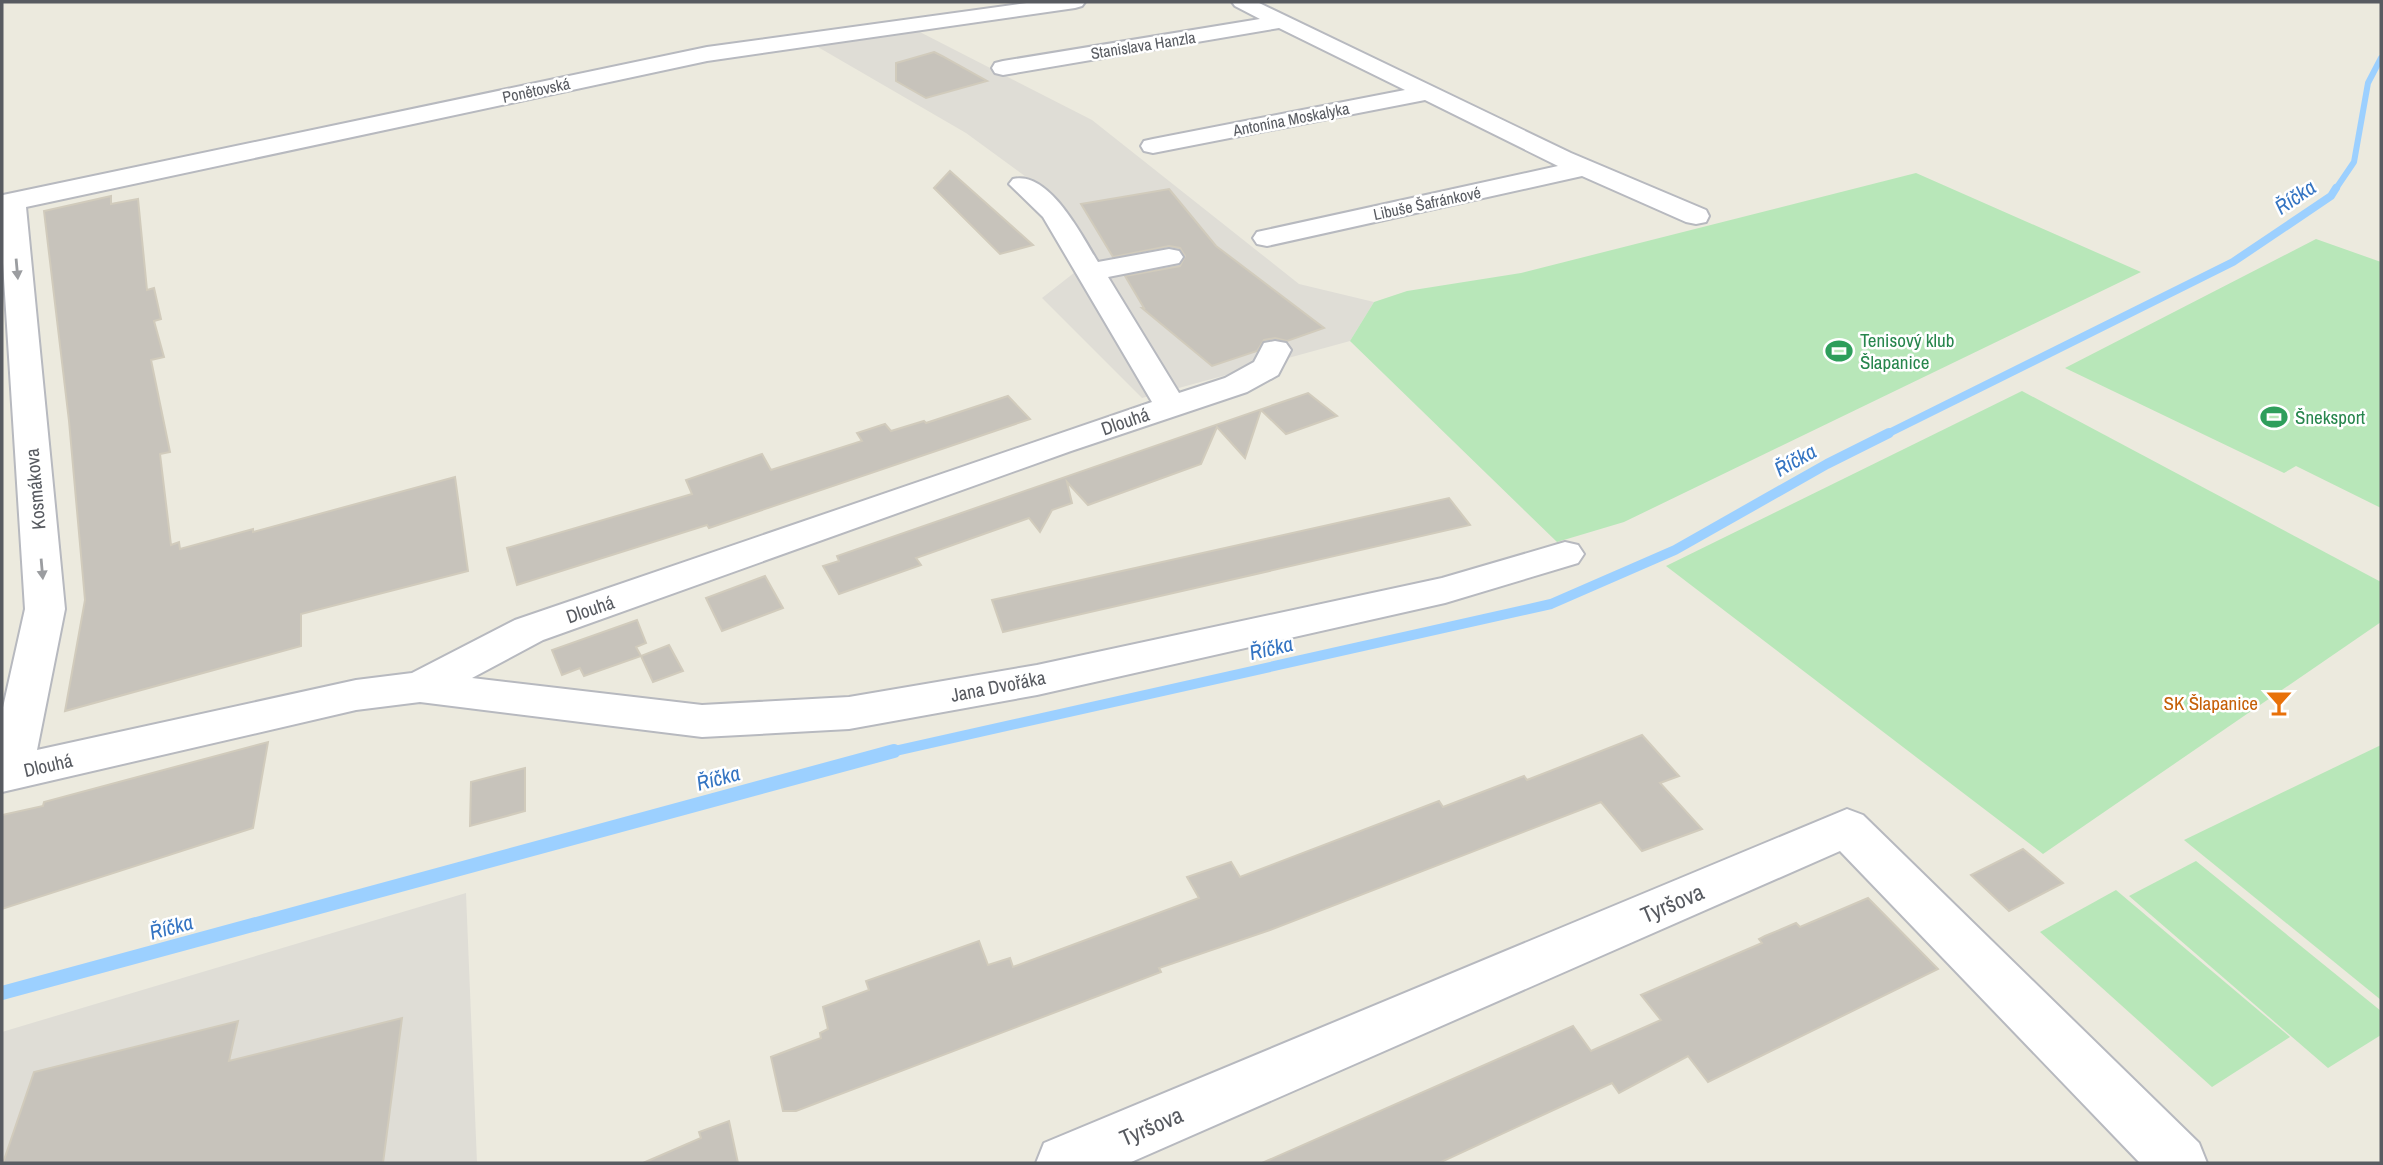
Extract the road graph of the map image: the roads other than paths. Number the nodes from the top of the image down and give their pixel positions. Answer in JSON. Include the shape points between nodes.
{"nodes":[{"id":1,"x":1075,"y":2,"type":"edge"},
{"id":2,"x":1242,"y":2,"type":"edge"},
{"id":3,"x":1283,"y":21,"type":"junction"},
{"id":4,"x":1003,"y":68,"type":"dead end"},
{"id":5,"x":1430,"y":92,"type":"junction"},
{"id":6,"x":1153,"y":145,"type":"dead end"},
{"id":7,"x":1587,"y":167,"type":"junction"},
{"id":8,"x":1023,"y":184,"type":"dead end"},
{"id":9,"x":7,"y":202,"type":"edge"},
{"id":10,"x":1696,"y":216,"type":"dead end"},
{"id":11,"x":1267,"y":238,"type":"dead end"},
{"id":12,"x":1169,"y":257,"type":"dead end"},
{"id":13,"x":1090,"y":272,"type":"junction"},
{"id":14,"x":1275,"y":350,"type":"dead end"},
{"id":15,"x":1170,"y":405,"type":"junction"},
{"id":16,"x":1564,"y":554,"type":"dead end"},
{"id":17,"x":420,"y":687,"type":"junction"},
{"id":18,"x":6,"y":774,"type":"edge"},
{"id":19,"x":1064,"y":1163,"type":"edge"},
{"id":20,"x":2179,"y":1163,"type":"edge"}],
"edges":[{"from":1,"to":9,"type":"street","name":"Ponětovská","via":[[707,54]]},
{"from":2,"to":3,"type":"street"},
{"from":3,"to":4,"type":"street","name":"Stanislava Hanzla"},
{"from":3,"to":5,"type":"street"},
{"from":5,"to":6,"type":"street","name":"Antonína Moskalyka"},
{"from":5,"to":7,"type":"street"},
{"from":7,"to":10,"type":"street"},
{"from":7,"to":11,"type":"street","name":"Libuše Šafránkové"},
{"from":8,"to":13,"type":"street","name":"Dlouhá","via":[[1054,212]]},
{"from":9,"to":18,"type":"street","name":"Kosmákova","one_way":true,"via":[[46,609]]},
{"from":12,"to":13,"type":"street"},
{"from":13,"to":15,"type":"street","name":"Dlouhá"},
{"from":14,"to":15,"type":"street","name":"Dlouhá","via":[[1267,368],[1236,385]]},
{"from":15,"to":17,"type":"street","name":"Dlouhá","via":[[528,630]]},
{"from":16,"to":17,"type":"street","name":"Jana Dvořáka","via":[[1445,590],[1037,680],[849,713],[702,721]]},
{"from":17,"to":18,"type":"street","name":"Dlouhá","via":[[356,695]]},
{"from":19,"to":20,"type":"street","name":"Tyršova","via":[[1847,828]]}]}
